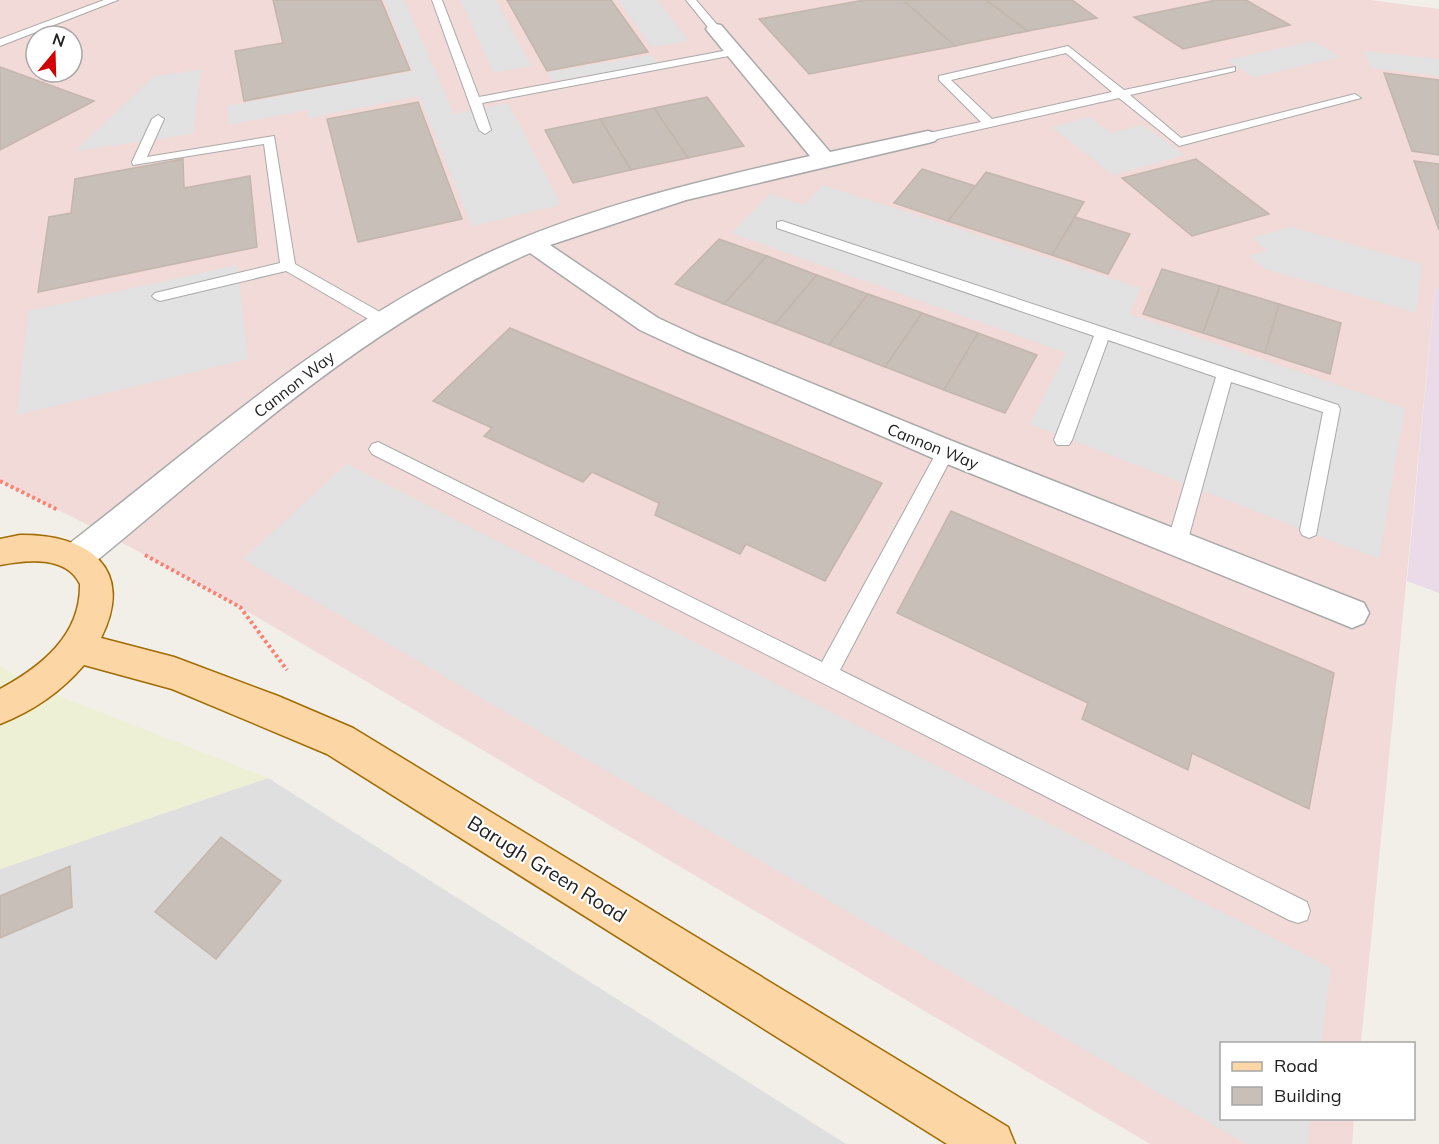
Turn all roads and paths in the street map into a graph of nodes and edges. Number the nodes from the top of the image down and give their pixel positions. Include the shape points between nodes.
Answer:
1 (113, 0) edge
2 (436, 0) edge
3 (691, 0) edge
4 (715, 29) joint
5 (0, 43) edge
6 (734, 52) junction
7 (1231, 69) dead end
8 (1122, 93) junction
9 (1355, 98) dead end
10 (475, 101) junction
11 (158, 119) dead end
12 (989, 123) junction
13 (485, 130) dead end
14 (928, 137) joint
15 (825, 160) junction
16 (782, 225) dead end
17 (532, 243) junction
18 (288, 266) junction
19 (160, 296) dead end
20 (382, 320) junction
21 (1103, 333) junction
22 (1225, 374) junction
23 (1063, 440) dead end
24 (378, 449) dead end
25 (945, 451) junction
26 (0, 481) edge
27 (1309, 530) dead end
28 (106, 534) junction
29 (1177, 543) junction
30 (0, 552) edge
31 (77, 557) junction
32 (1352, 613) dead end
33 (77, 648) junction
34 (290, 674) dead end
35 (826, 675) junction
36 (0, 707) edge
37 (1298, 911) dead end
38 (991, 1144) edge

1 - 5 lane
2 - 10 lane
3 - 4 lane
4 - 6 street
6 - 10 lane
6 - 15 street
7 - 8 lane
8 - 9 lane via 1179,142
8 - 12 lane
8 - 12 lane via 1068,50 943,78
10 - 13 lane
11 - 18 lane via 138,162 270,139
12 - 14 lane
14 - 15 street, Cannon Way
15 - 17 street, Cannon Way via 662,200
16 - 21 lane
17 - 20 street, Cannon Way
17 - 25 street, Cannon Way via 649,324
18 - 19 lane
18 - 20 lane
20 - 28 street, Cannon Way via 290,386
21 - 22 lane
21 - 23 lane
22 - 27 lane via 1332,409
22 - 29 lane
24 - 35 lane
25 - 29 street, Cannon Way
25 - 35 lane
26 - 28 path
28 - 31 street, Cannon Way
28 - 34 path via 240,607
29 - 32 street, Cannon Way
30 - 31 main road via 41,547 67,551
31 - 33 main road via 96,582 98,601
33 - 36 main road via 51,676
33 - 38 main road, Barugh Green Road via 174,673 340,741
35 - 37 lane

